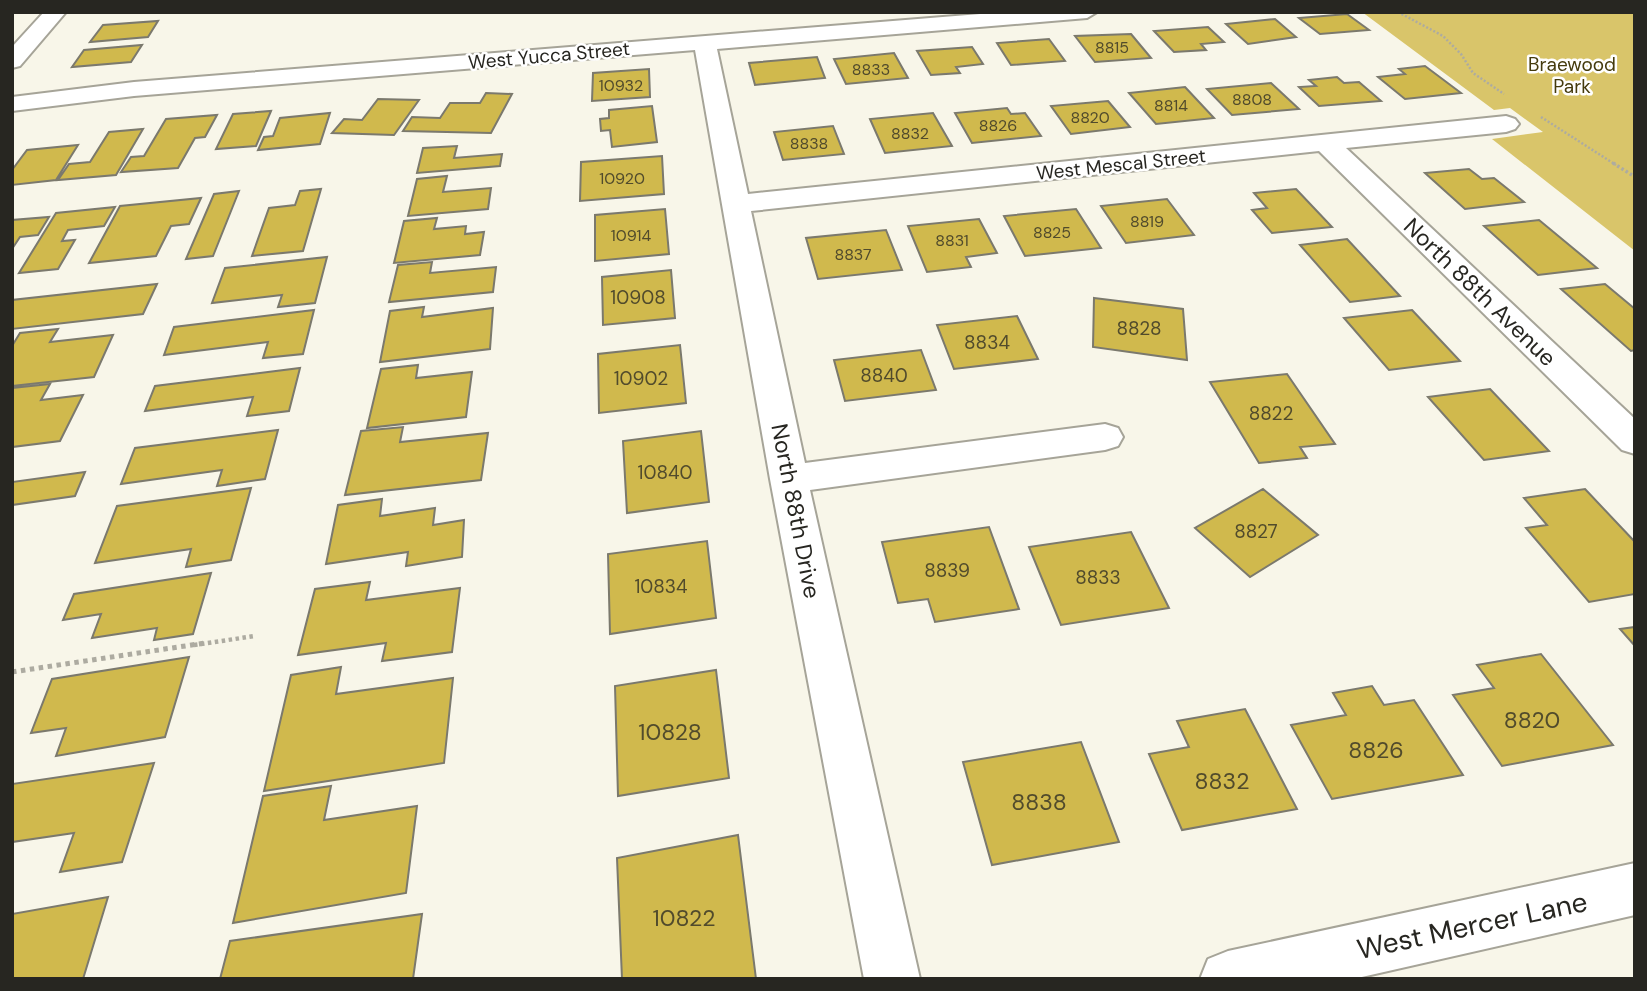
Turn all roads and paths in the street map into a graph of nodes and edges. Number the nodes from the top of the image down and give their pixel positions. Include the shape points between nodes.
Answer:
1 (56, 12) edge
2 (1087, 12) edge
3 (705, 43) junction
4 (12, 61) edge
5 (12, 104) edge
6 (1506, 124) dead end
7 (1325, 143) junction
8 (737, 204) junction
9 (1105, 436) dead end
10 (1635, 441) edge
11 (789, 480) junction
12 (255, 636) dead end
13 (12, 672) edge
14 (1635, 889) edge
15 (892, 979) edge
16 (1228, 979) edge

1 - 4 street
2 - 3 street, West Yucca Street
3 - 5 street, West Yucca Street via 161,87
3 - 8 street, North 88th Drive
6 - 7 street, West Mescal Street
7 - 8 street, West Mescal Street
7 - 10 street, North 88th Avenue
8 - 11 street, North 88th Drive
9 - 11 street
11 - 15 street, North 88th Drive
12 - 13 path
14 - 16 street, West Mercer Lane

